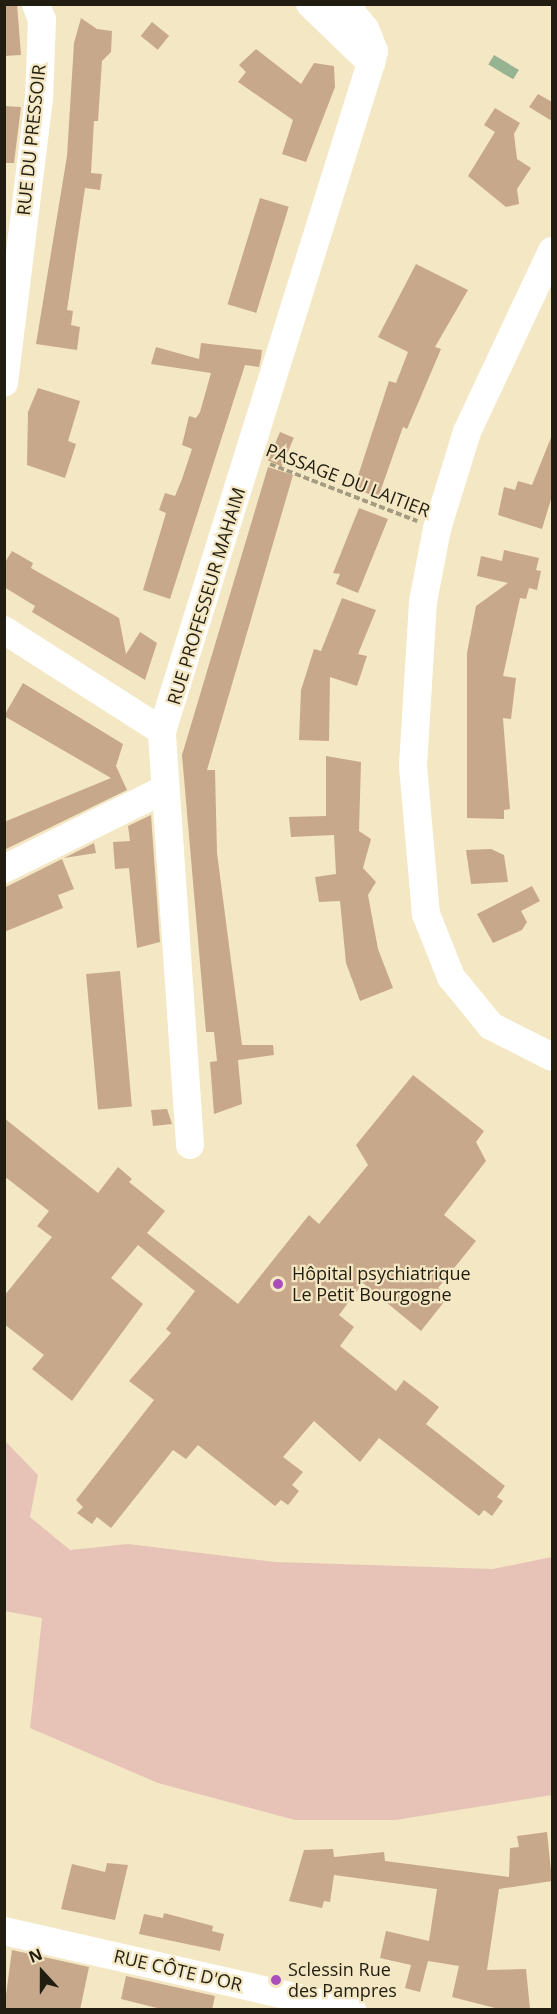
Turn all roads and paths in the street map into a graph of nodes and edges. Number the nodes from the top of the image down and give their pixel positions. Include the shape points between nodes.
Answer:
1 (36, 4) edge
2 (310, 4) edge
3 (345, 4) edge
4 (371, 63) junction
5 (552, 251) edge
6 (4, 383) edge
7 (250, 456) junction
8 (437, 529) junction
9 (4, 630) edge
10 (162, 730) junction
11 (163, 790) junction
12 (4, 869) edge
13 (552, 1057) edge
14 (190, 1145) dead end
15 (4, 1931) edge
16 (342, 2009) edge

1 - 6 street, RUE DU PRESSOIR via 42,20 39,99
2 - 4 street
3 - 4 street, RUE PROFESSEUR MAHAIM via 365,29 374,51
4 - 7 street, RUE PROFESSEUR MAHAIM
5 - 8 street via 467,432
7 - 8 path, PASSAGE DU LAITIER
7 - 10 street, RUE PROFESSEUR MAHAIM
8 - 13 street via 416,686 413,766 426,914 451,977 491,1026
9 - 10 street
10 - 11 street, RUE PROFESSEUR MAHAIM
11 - 12 street
11 - 14 street, RUE PROFESSEUR MAHAIM via 179,938
15 - 16 street, RUE CÔTE D'OR

